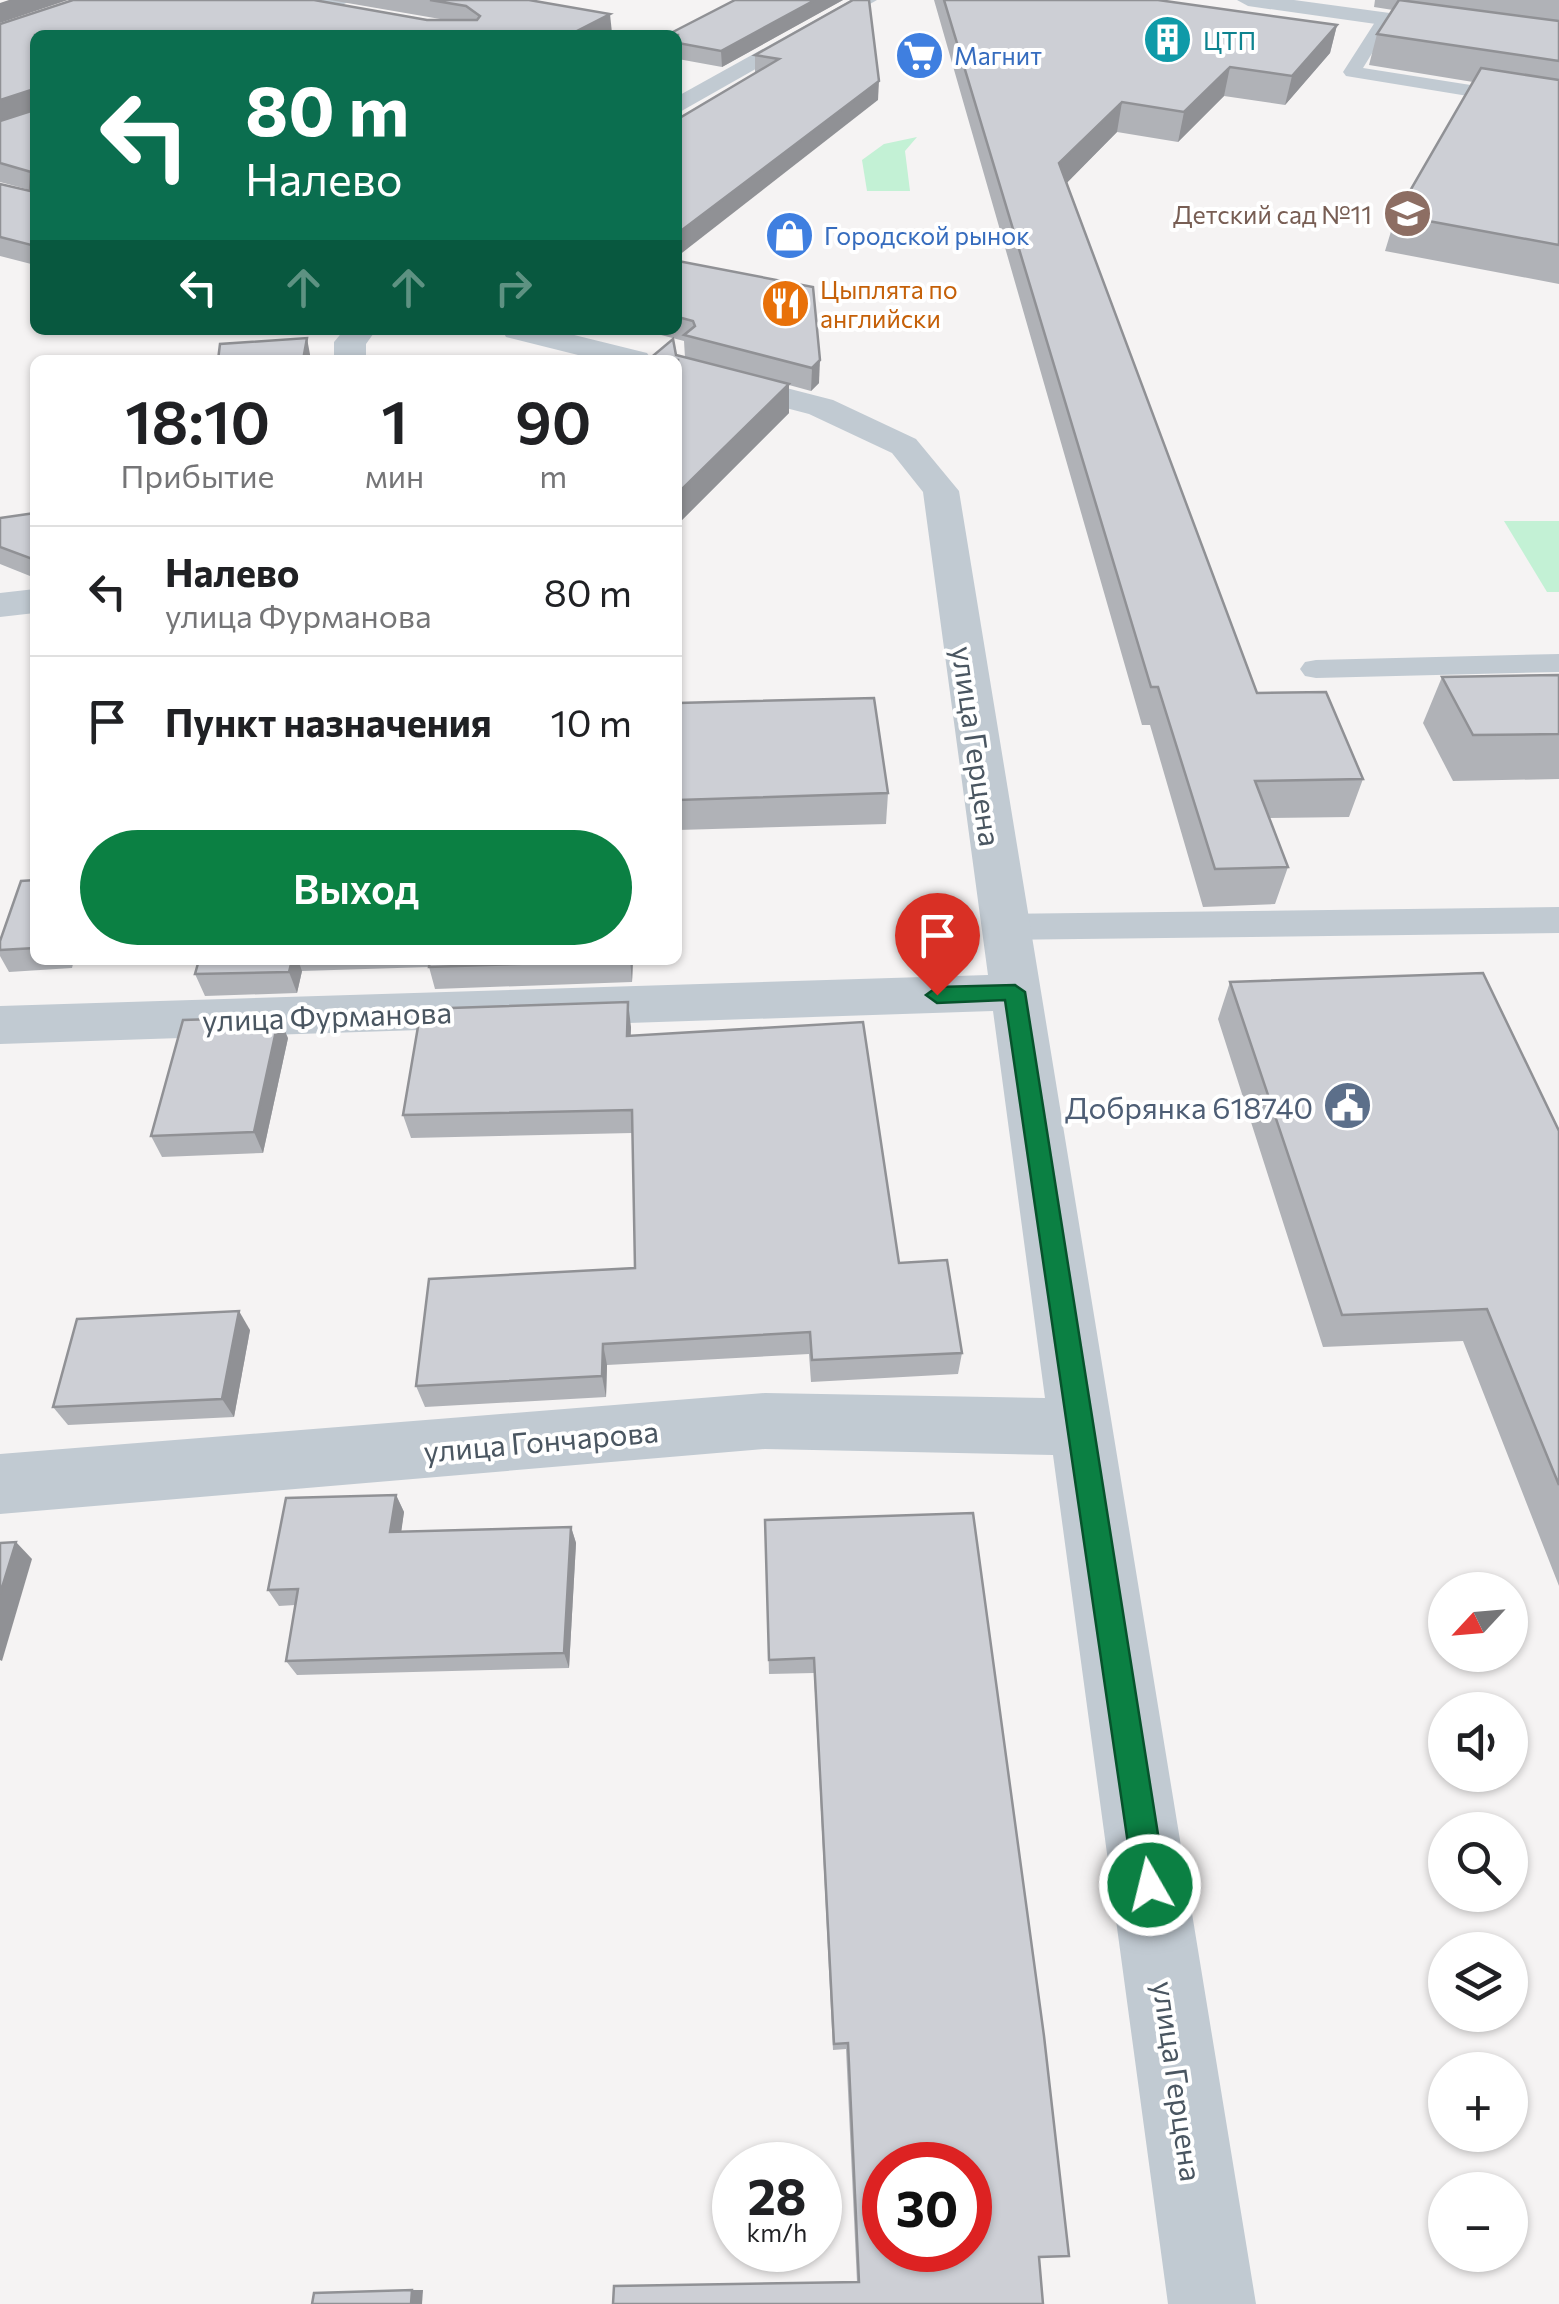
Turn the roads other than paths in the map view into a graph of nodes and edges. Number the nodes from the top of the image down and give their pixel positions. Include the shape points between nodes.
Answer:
1 (273, 0) edge
2 (866, 0) edge
3 (1248, 0) edge
4 (1323, 5) edge
5 (342, 7) edge
6 (1385, 19) junction
7 (269, 30) edge
8 (1559, 43) edge
9 (682, 76) edge
10 (718, 82) junction
11 (682, 104) edge
12 (1559, 106) edge
13 (536, 335) edge
14 (616, 355) edge
15 (682, 371) edge
16 (30, 601) edge
17 (0, 605) edge
18 (1559, 664) edge
19 (1316, 669) dead end
20 (1559, 920) edge
21 (1006, 927) junction
22 (1015, 992) junction
23 (0, 1025) edge
24 (1083, 1428) junction
25 (0, 1484) edge
26 (1212, 2304) edge

1 - 5 street
2 - 10 street
3 - 4 street
4 - 6 street
5 - 7 street
6 - 8 street
6 - 12 lane via 1352,72
9 - 10 street
10 - 11 street
13 - 14 street
15 - 21 street, улица Герцена via 821,406 904,446 941,490
16 - 17 street
18 - 19 lane
20 - 21 lane
21 - 22 street, улица Герцена
22 - 23 street, улица Фурманова
22 - 24 street, улица Герцена
24 - 25 street, улица Гончарова via 765,1422
24 - 26 street, улица Герцена

